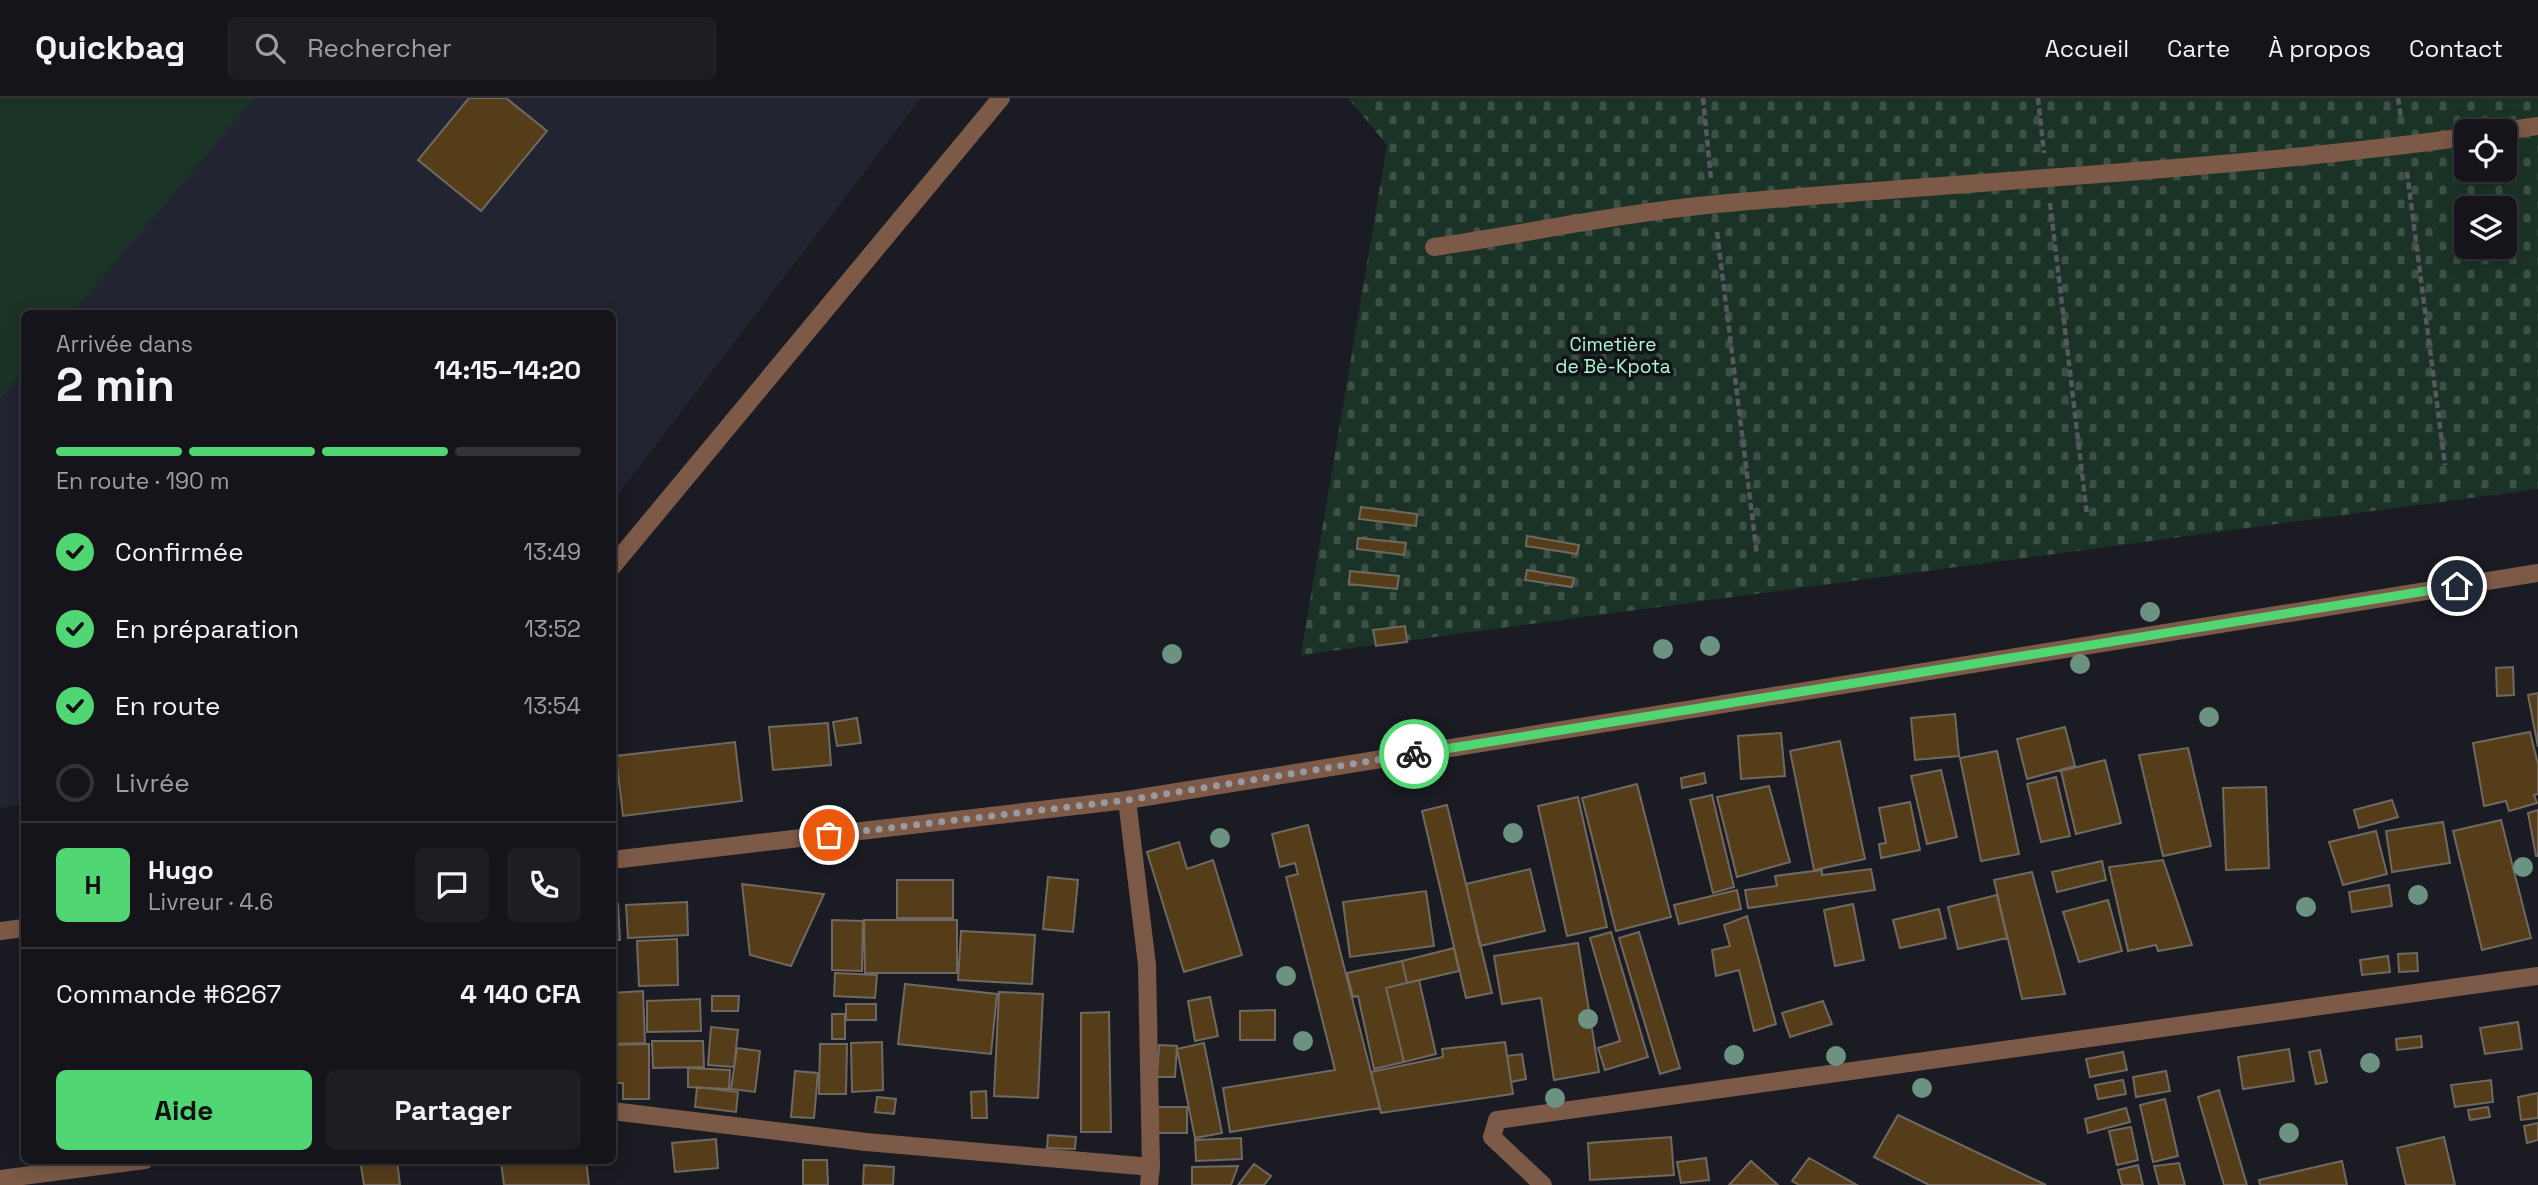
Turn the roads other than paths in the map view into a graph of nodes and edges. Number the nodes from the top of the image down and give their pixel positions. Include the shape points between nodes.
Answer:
1 (1000, 98) edge
2 (2538, 127) edge
3 (2517, 129) edge
4 (2454, 138) edge
5 (1434, 247) dead end
6 (616, 562) edge
7 (2538, 573) edge
8 (1128, 800) junction
9 (616, 860) edge
10 (21, 928) edge
11 (0, 931) edge
12 (2538, 976) edge
13 (616, 1111) edge
14 (114, 1164) edge
15 (1150, 1176) edge
16 (0, 1179) edge
17 (1543, 1185) edge

1 - 6 street
2 - 3 street
4 - 5 street via 2047,178 1714,204
7 - 8 street
8 - 9 street
8 - 15 street via 1147,965
10 - 11 street
12 - 17 street via 1497,1120 1492,1137
13 - 15 street
14 - 16 street

